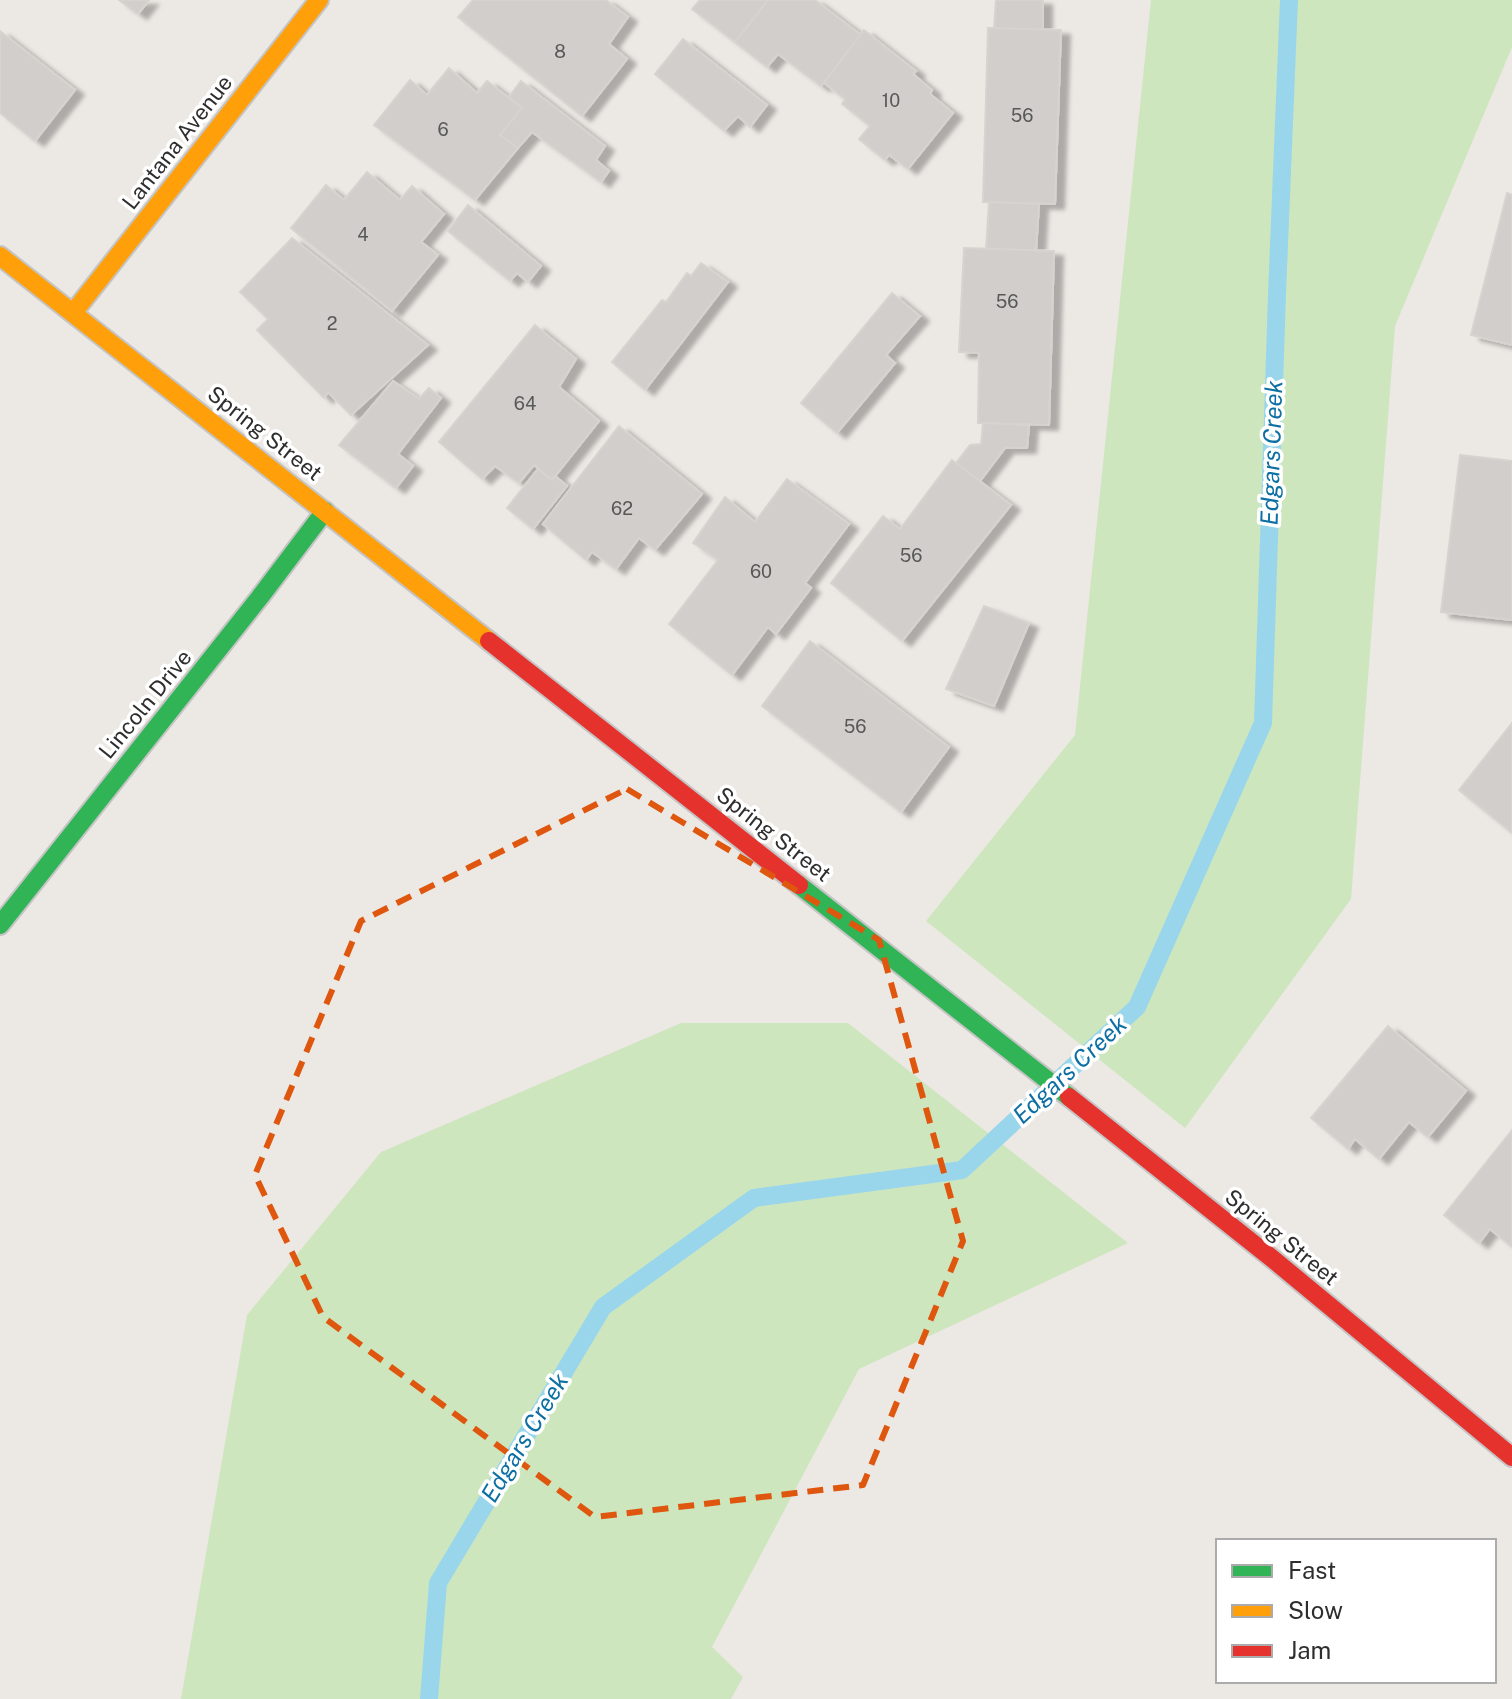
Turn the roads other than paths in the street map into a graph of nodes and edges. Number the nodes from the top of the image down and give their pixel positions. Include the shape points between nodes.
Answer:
1 (319, 0) edge
2 (0, 256) edge
3 (73, 313) junction
4 (325, 511) junction
5 (0, 925) edge
6 (1512, 1457) edge

1 - 3 street, Lantana Avenue
2 - 3 street, Spring Street
3 - 4 street, Spring Street
4 - 5 street, Lincoln Drive
4 - 6 street, Spring Street via 1274,1260

